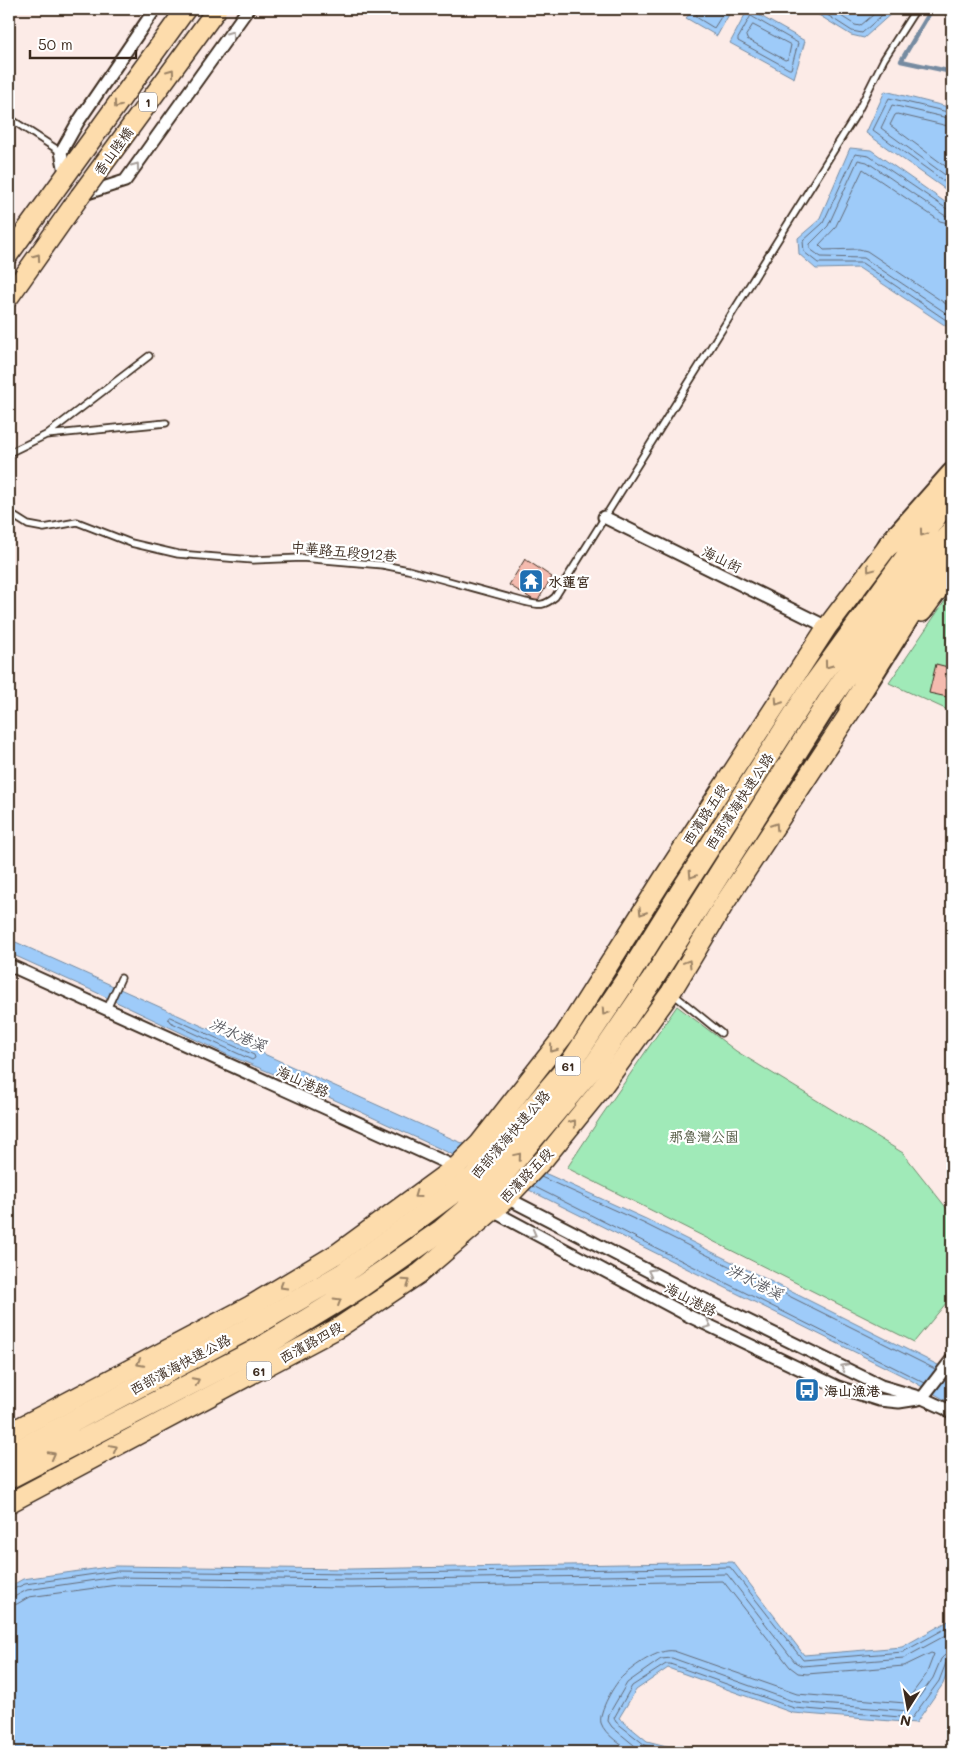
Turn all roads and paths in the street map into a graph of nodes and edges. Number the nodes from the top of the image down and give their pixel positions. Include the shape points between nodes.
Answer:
1 (155, 9) edge
2 (186, 9) edge
3 (217, 9) edge
4 (248, 9) edge
5 (916, 9) edge
6 (9, 118) edge
7 (61, 152) junction
8 (66, 177) junction
9 (80, 196) junction
10 (9, 254) edge
11 (9, 297) edge
12 (148, 356) dead end
13 (166, 423) dead end
14 (46, 435) junction
15 (9, 453) edge
16 (952, 460) edge
17 (952, 474) edge
18 (952, 494) edge
19 (9, 513) edge
20 (604, 517) junction
21 (952, 531) edge
22 (888, 545) junction
23 (952, 548) edge
24 (952, 571) edge
25 (826, 627) junction
26 (850, 710) junction
27 (9, 965) edge
28 (121, 978) dead end
29 (671, 992) junction
30 (107, 1009) junction
31 (721, 1033) dead end
32 (465, 1172) junction
33 (492, 1199) junction
34 (691, 1293) junction
35 (679, 1311) junction
36 (950, 1362) edge
37 (922, 1398) junction
38 (952, 1414) edge
39 (9, 1433) edge
40 (9, 1455) edge
41 (9, 1478) edge
42 (9, 1503) edge

1 - 7 street
2 -> 8 main road, 香山陸橋 / 1
9 -> 3 main road, 香山陸橋 / 1, bridge
9 -> 4 street via 125,181
5 - 20 lane, 中華路五段912巷 via 884,59 857,113
6 - 7 lane
7 - 8 street
8 - 10 main road, 1
11 -> 9 main road, 1
12 - 14 lane
13 - 14 lane
14 - 15 lane
16 - 22 main road, 西濱路五段 / 61
17 - 22 highway
18 -> 32 highway, 西部濱海快速公路 / 61 via 810,690 570,1064
19 - 20 lane, 中華路五段912巷 via 28,525 44,528 76,522 132,543 178,554 253,560 302,558 383,565 544,605 555,597
20 - 25 street, 海山街
33 -> 21 highway, 西部濱海快速公路 / 61 via 594,1066 651,982 828,702 921,569
22 -> 25 main road, 西濱路五段 / 61
23 - 26 highway
24 - 26 main road, 西濱路五段 / 61
25 -> 32 main road, 西濱路五段 / 61 via 565,1034 479,1144
29 -> 26 main road, 西濱路五段 / 61
27 - 30 street, 海山港路
28 - 30 lane
29 - 31 lane
33 -> 29 main road, 西濱路五段 / 61 via 544,1159 600,1090
30 - 32 street, 海山港路
32 - 33 street
32 - 33 street, 海山港路
32 -> 39 main road, 61 via 258,1301
32 - 40 highway, 西部濱海快速公路 / 61 via 344,1273 252,1327
34 -> 33 street, 海山港路
33 -> 35 street, 海山港路
41 -> 33 highway, 西部濱海快速公路 / 61 via 262,1347 359,1288
42 -> 33 main road, 西濱路四段 / 61 via 338,1328 420,1273 469,1232
34 - 35 street
37 -> 34 street, 海山港路 via 881,1386
35 -> 37 street, 海山港路 via 838,1387 879,1400 899,1402
36 - 37 street
37 - 38 street, 海山港路

